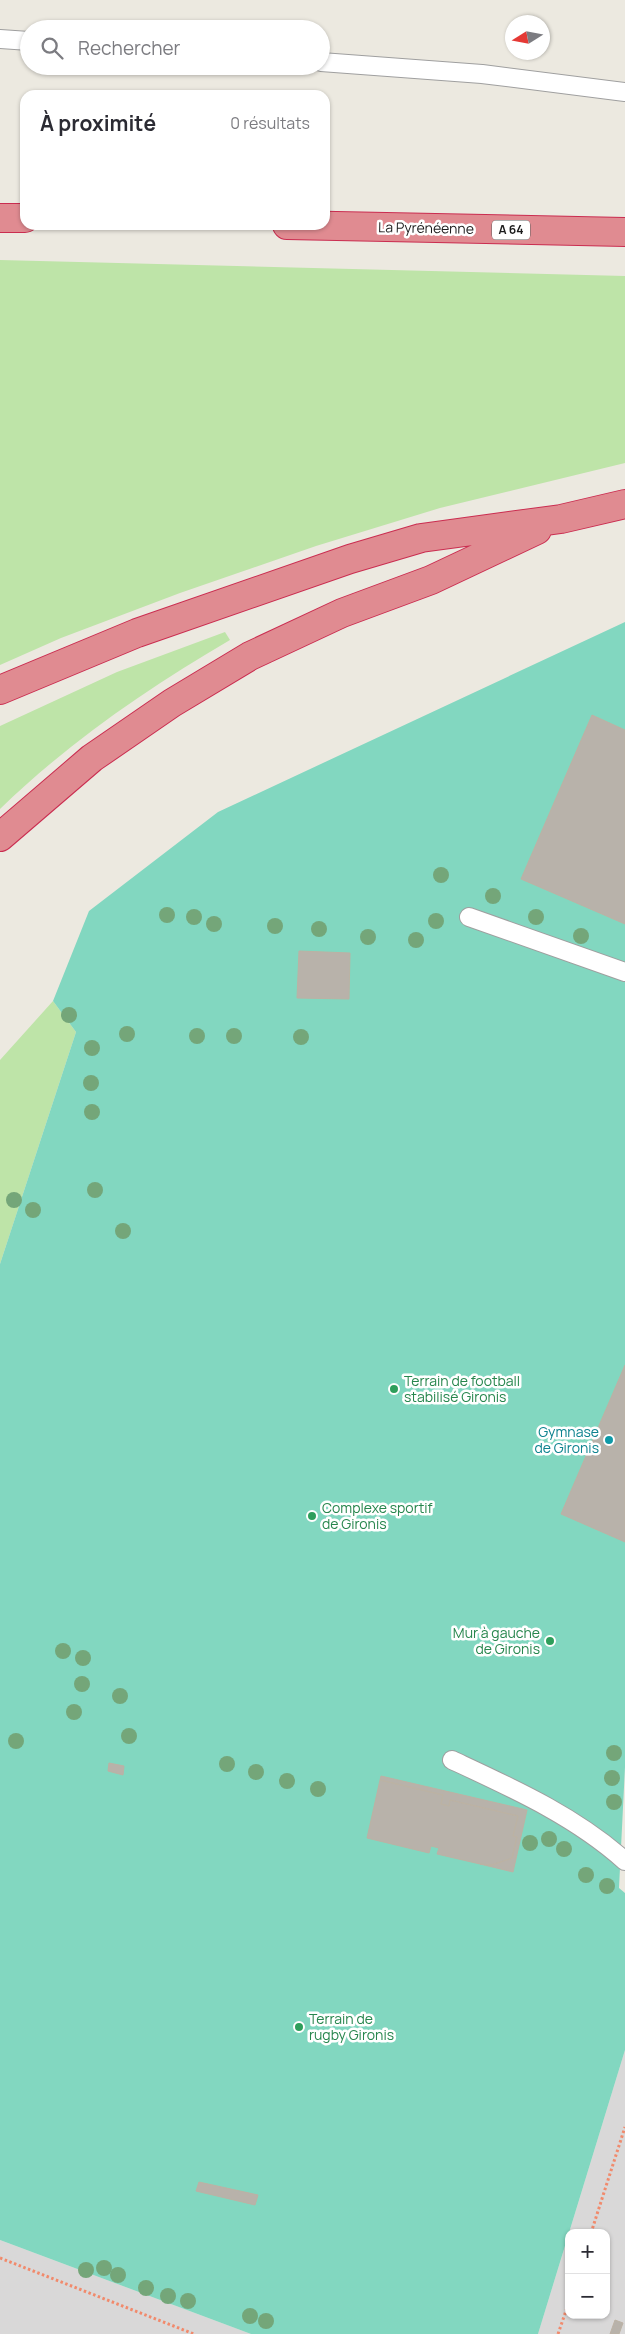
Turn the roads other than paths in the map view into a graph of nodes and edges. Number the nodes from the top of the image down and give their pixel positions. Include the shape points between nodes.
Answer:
1 (0, 39) edge
2 (20, 40) edge
3 (330, 63) edge
4 (625, 92) edge
5 (0, 218) edge
6 (20, 218) edge
7 (330, 226) edge
8 (625, 232) edge
9 (625, 504) edge
10 (561, 519) junction
11 (0, 690) edge
12 (0, 837) edge
13 (469, 917) dead end
14 (625, 972) edge
15 (452, 1760) dead end
16 (625, 1861) edge

1 - 2 lane
3 - 4 lane via 482,74
5 - 6 highway
7 - 8 highway, La Pyrénéenne / A 64
9 - 10 highway
10 - 11 highway via 421,538 350,559 137,633
10 - 12 highway via 431,580 342,613 250,656 172,703 92,758
13 - 14 lane
15 - 16 lane via 532,1797 612,1849

